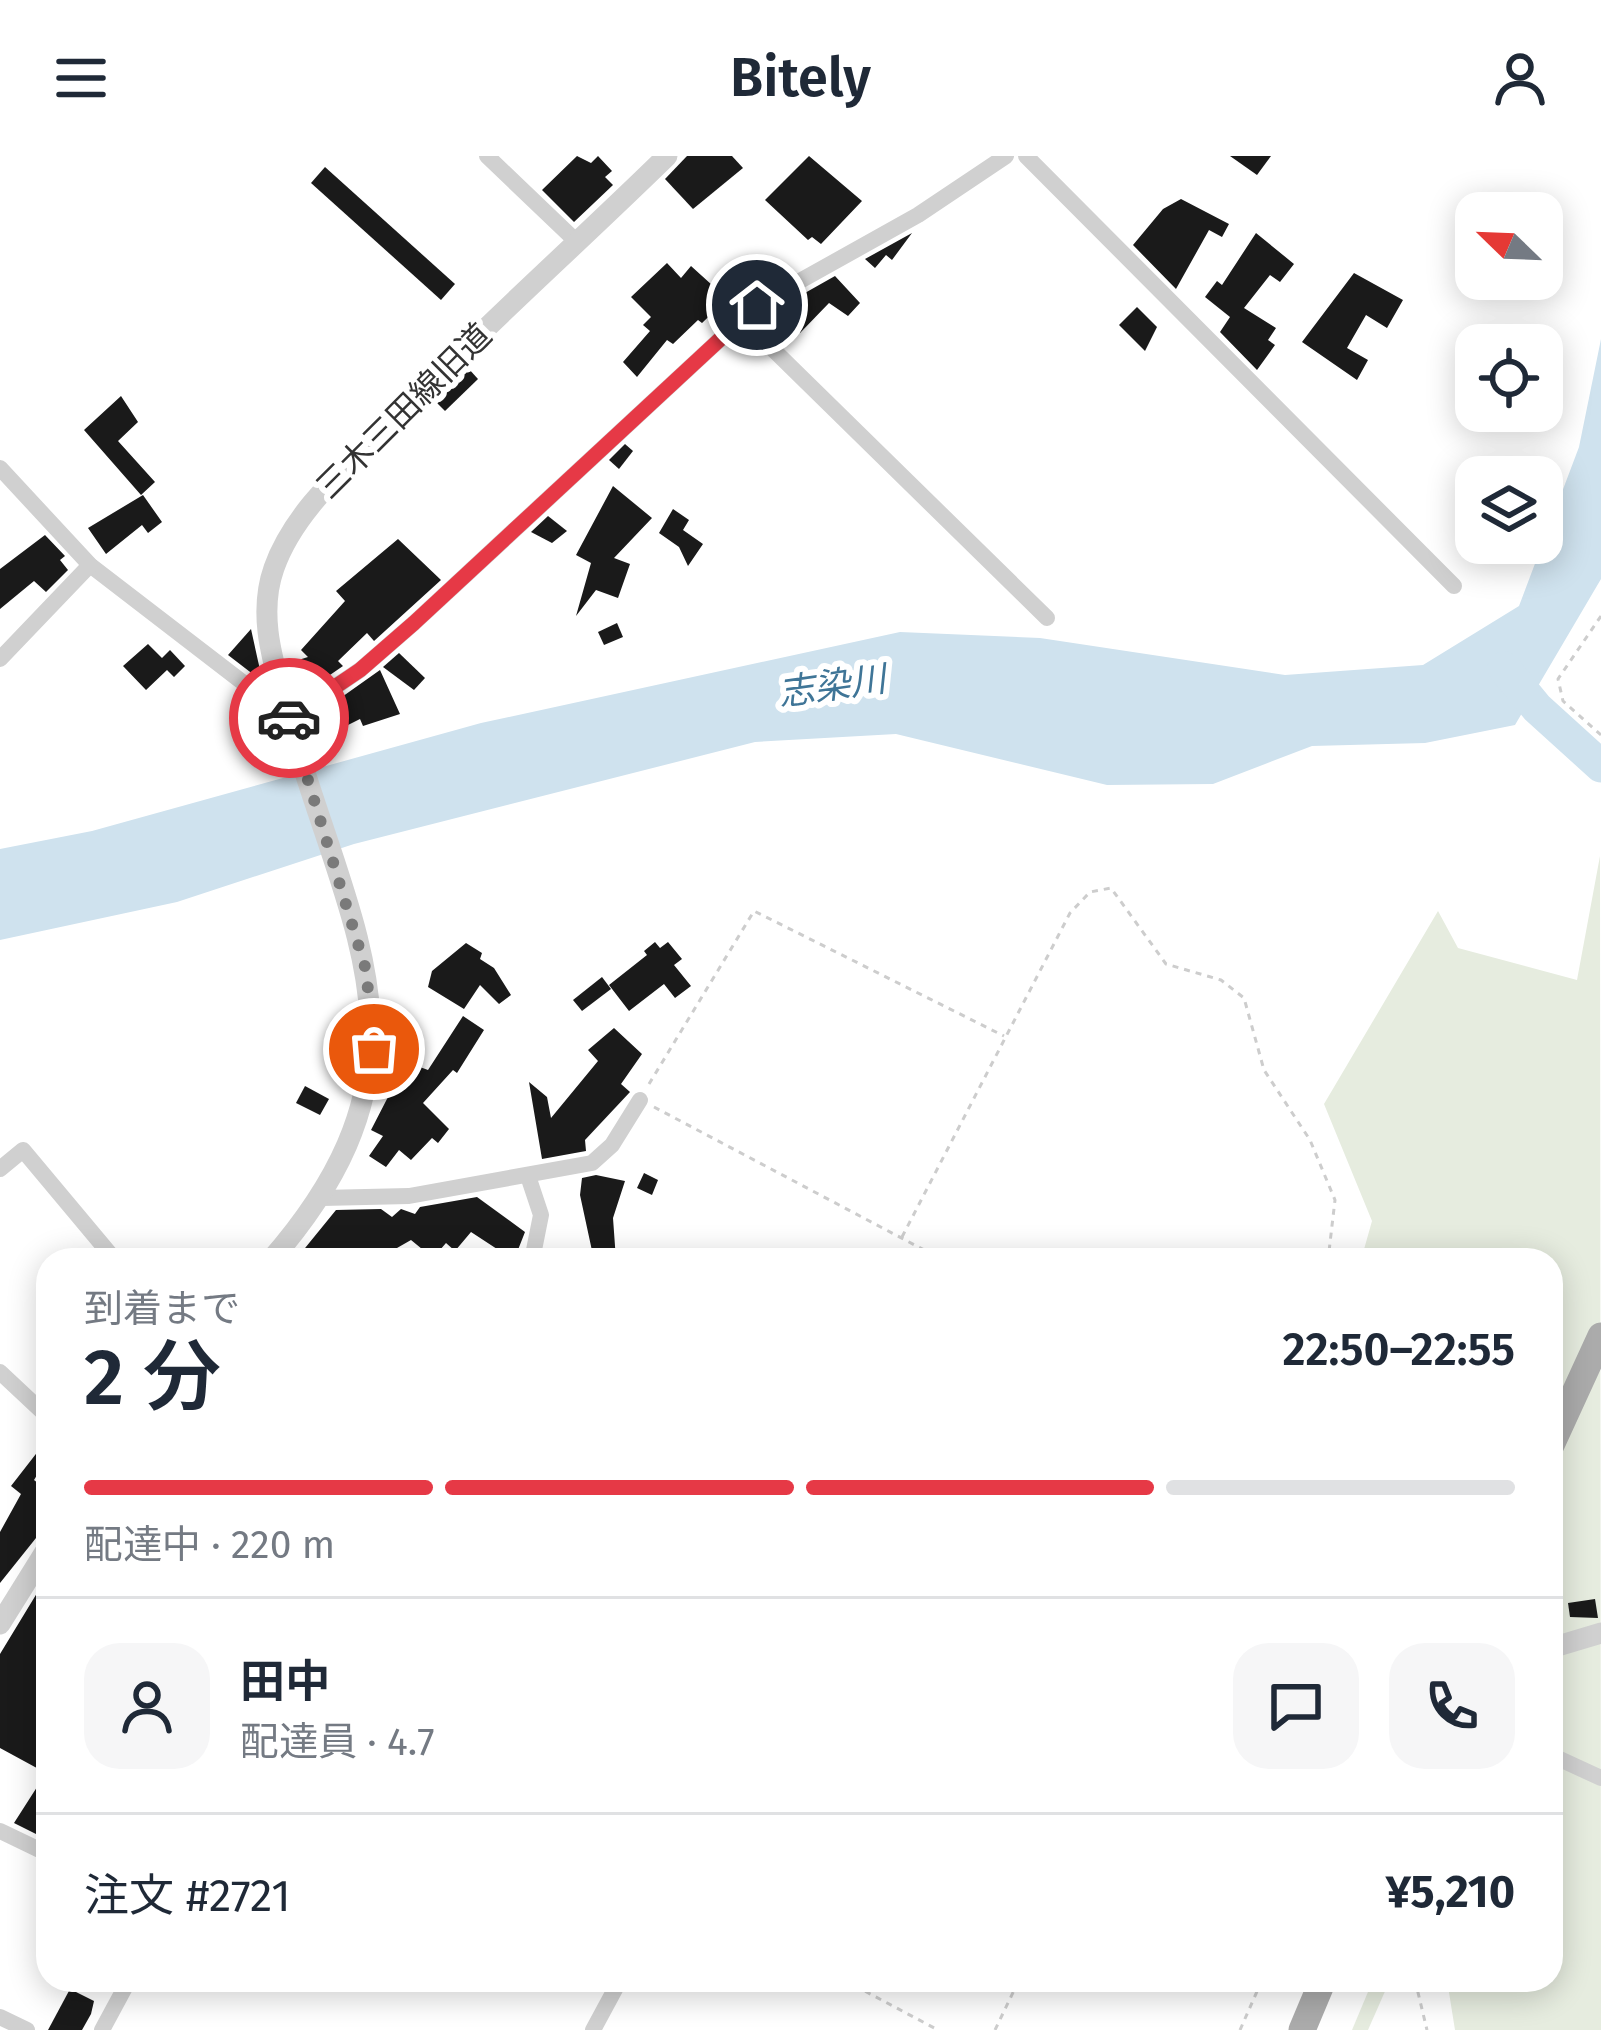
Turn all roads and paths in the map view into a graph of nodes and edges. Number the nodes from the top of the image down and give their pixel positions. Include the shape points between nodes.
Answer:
1 (487, 156) edge
2 (667, 156) edge
3 (1006, 156) edge
4 (1026, 156) edge
5 (578, 243) junction
6 (742, 320) junction
7 (0, 468) edge
8 (90, 565) junction
9 (1454, 586) dead end
10 (1601, 616) edge
11 (1047, 618) dead end
12 (0, 659) edge
13 (289, 718) junction
14 (1601, 735) edge
15 (1005, 1036) junction
16 (640, 1100) junction
17 (0, 1169) edge
18 (528, 1176) junction
19 (322, 1198) junction
20 (902, 1238) junction
21 (105, 1248) edge
22 (282, 1248) edge
23 (534, 1248) edge
24 (921, 1248) edge
25 (1329, 1248) edge
26 (1601, 1336) edge
27 (0, 1372) edge
28 (36, 1406) edge
29 (1563, 1419) edge
30 (36, 1566) edge
31 (0, 1624) edge
32 (1601, 1633) edge
33 (1563, 1644) edge
34 (1563, 1761) edge
35 (1601, 1778) edge
36 (0, 1831) edge
37 (36, 1848) edge
38 (123, 1992) edge
39 (614, 1992) edge
40 (867, 1992) edge
41 (1013, 1992) edge
42 (1257, 1992) edge
43 (1318, 1992) edge
44 (1418, 1992) edge
45 (0, 2017) edge
46 (27, 2030) edge
47 (103, 2030) edge
48 (593, 2030) edge
49 (938, 2030) edge
50 (994, 2030) edge
51 (1240, 2030) edge
52 (1302, 2030) edge
53 (1427, 2030) edge

1 - 5 street
2 - 5 street, 三木三田線旧道
3 - 6 street
4 - 9 street
5 - 13 street, 三木三田線旧道 via 307,508 274,569 266,635
6 - 11 street
6 - 13 street via 414,623
7 - 8 street
8 - 12 street
8 - 13 street
10 - 14 path via 1558,679 1562,700
13 - 19 street, 三木三田線旧道 via 366,970 374,1049 355,1130
15 - 16 path via 754,910
15 - 20 path
15 - 25 path via 1070,913 1090,892 1111,888 1166,964 1221,980 1244,998 1264,1070 1310,1140 1334,1200
16 - 18 street via 592,1163
16 - 20 path
17 - 21 street via 23,1150
18 - 19 street via 409,1196
18 - 23 street via 541,1215
19 - 22 street, 三木三田線旧道
20 - 24 path
26 - 29 main road
27 - 28 street
30 - 31 street
32 - 33 street
34 - 35 street
36 - 37 street
38 - 47 street
39 - 48 street
40 - 49 path
41 - 50 path
42 - 51 path
43 - 52 main road
44 - 53 path
45 - 46 street

